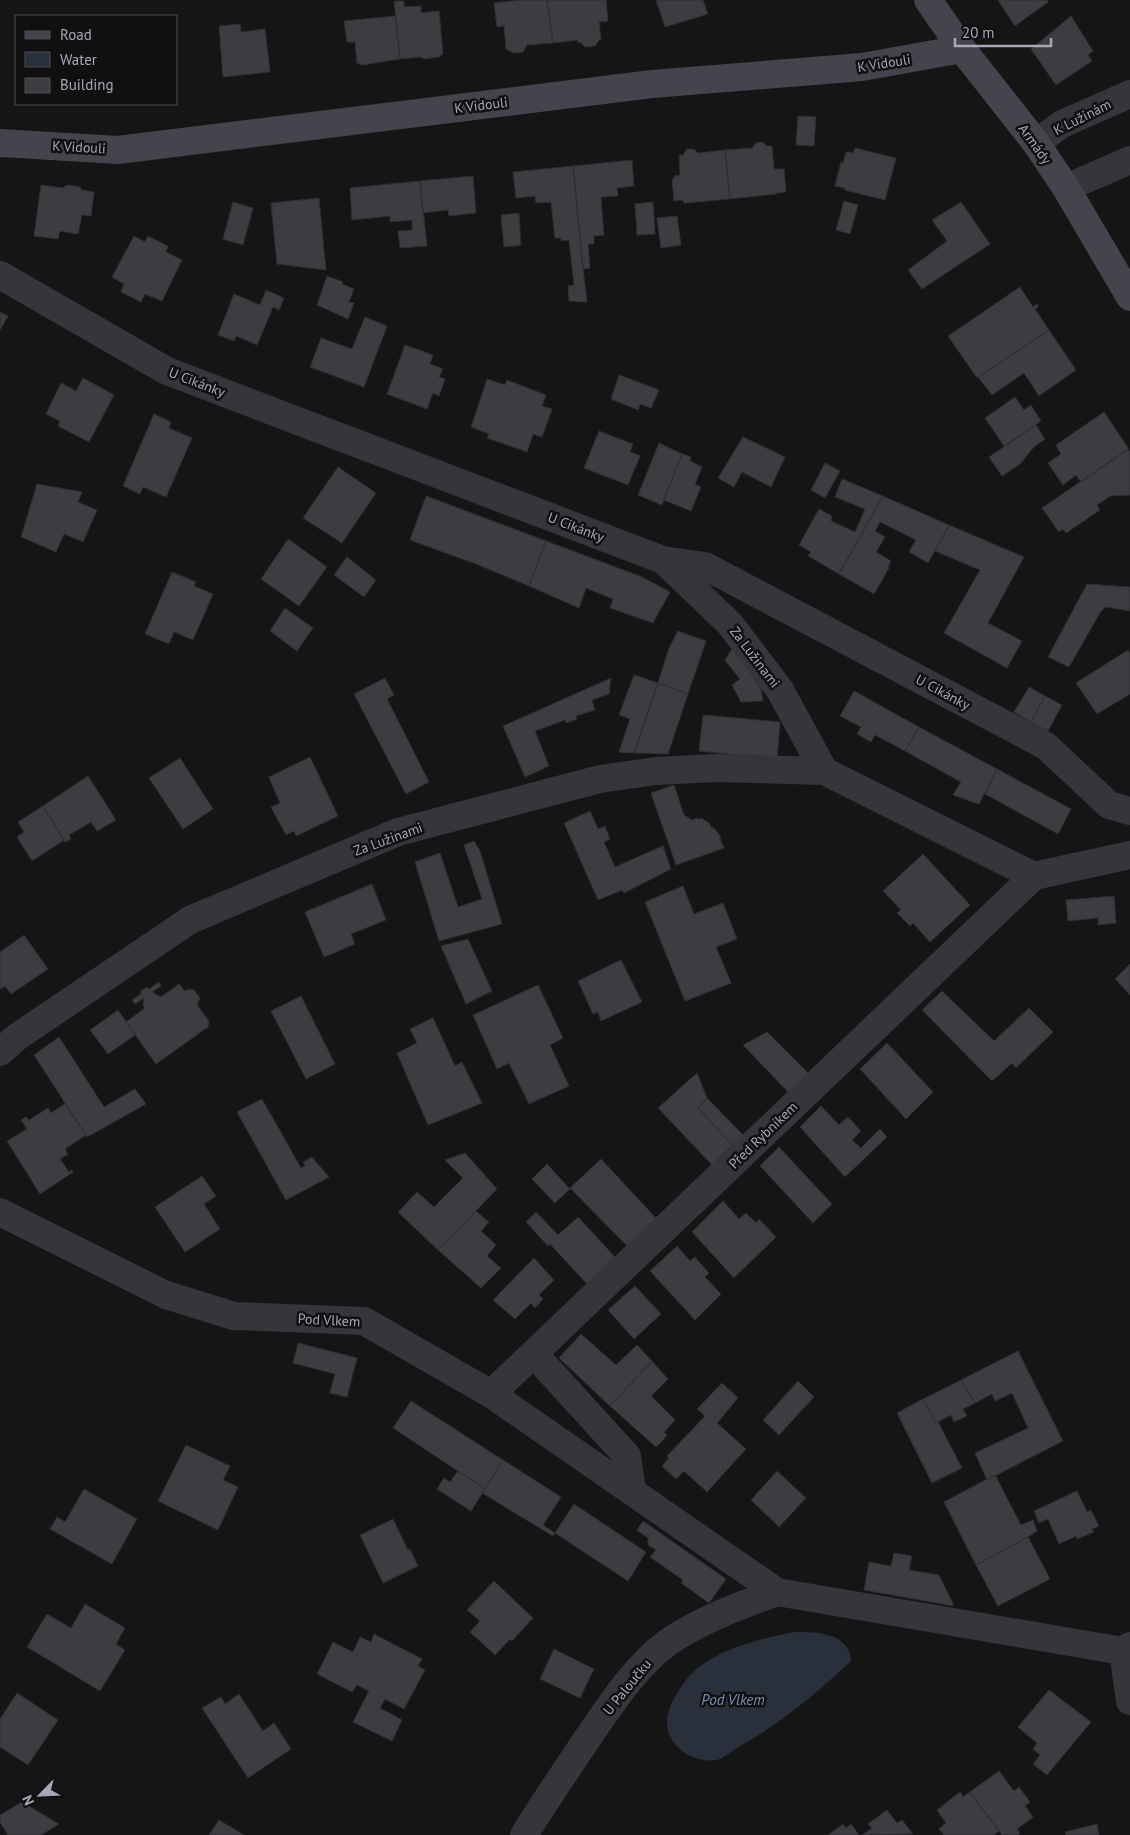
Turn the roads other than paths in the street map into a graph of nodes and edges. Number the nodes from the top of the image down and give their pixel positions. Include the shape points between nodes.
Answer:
1 (928, 0) edge
2 (962, 49) junction
3 (1130, 94) edge
4 (0, 143) edge
5 (1036, 144) junction
6 (1130, 160) edge
7 (1066, 188) junction
8 (0, 275) edge
9 (1130, 297) edge
10 (663, 560) junction
11 (824, 771) junction
12 (1130, 811) edge
13 (1130, 855) edge
14 (1034, 876) junction
15 (0, 1052) edge
16 (0, 1212) edge
17 (534, 1354) junction
18 (491, 1394) junction
19 (632, 1491) junction
20 (777, 1592) junction
21 (1126, 1649) edge
22 (1130, 1701) edge
23 (524, 1835) edge

1 - 2 street, Armády
2 - 4 street, K Vidouli via 862,67 652,84 118,150
2 - 5 street, Armády
3 - 5 street, K Lužinám via 1062,124
5 - 7 street, Armády
6 - 7 street
7 - 9 street, Armády
8 - 10 street, U Cikánky via 167,371
10 - 11 street, Za Lužinami via 730,624 780,690
10 - 12 street, U Cikánky via 705,566 1046,746 1109,806
11 - 14 street, Za Lužinami
11 - 15 street, Za Lužinami via 656,770 600,780 398,832 190,920 17,1037
13 - 14 street
14 - 17 street, Před Rybníkem
16 - 18 street, Pod Vlkem via 166,1296 226,1314 364,1321
17 - 18 street, Před Rybníkem
17 - 19 street via 627,1456
18 - 19 street, Pod Vlkem
19 - 20 street, Pod Vlkem
20 - 21 street, Pod Vlkem
20 - 23 street, U Paloučku via 688,1630 649,1658 620,1690
21 - 22 street

